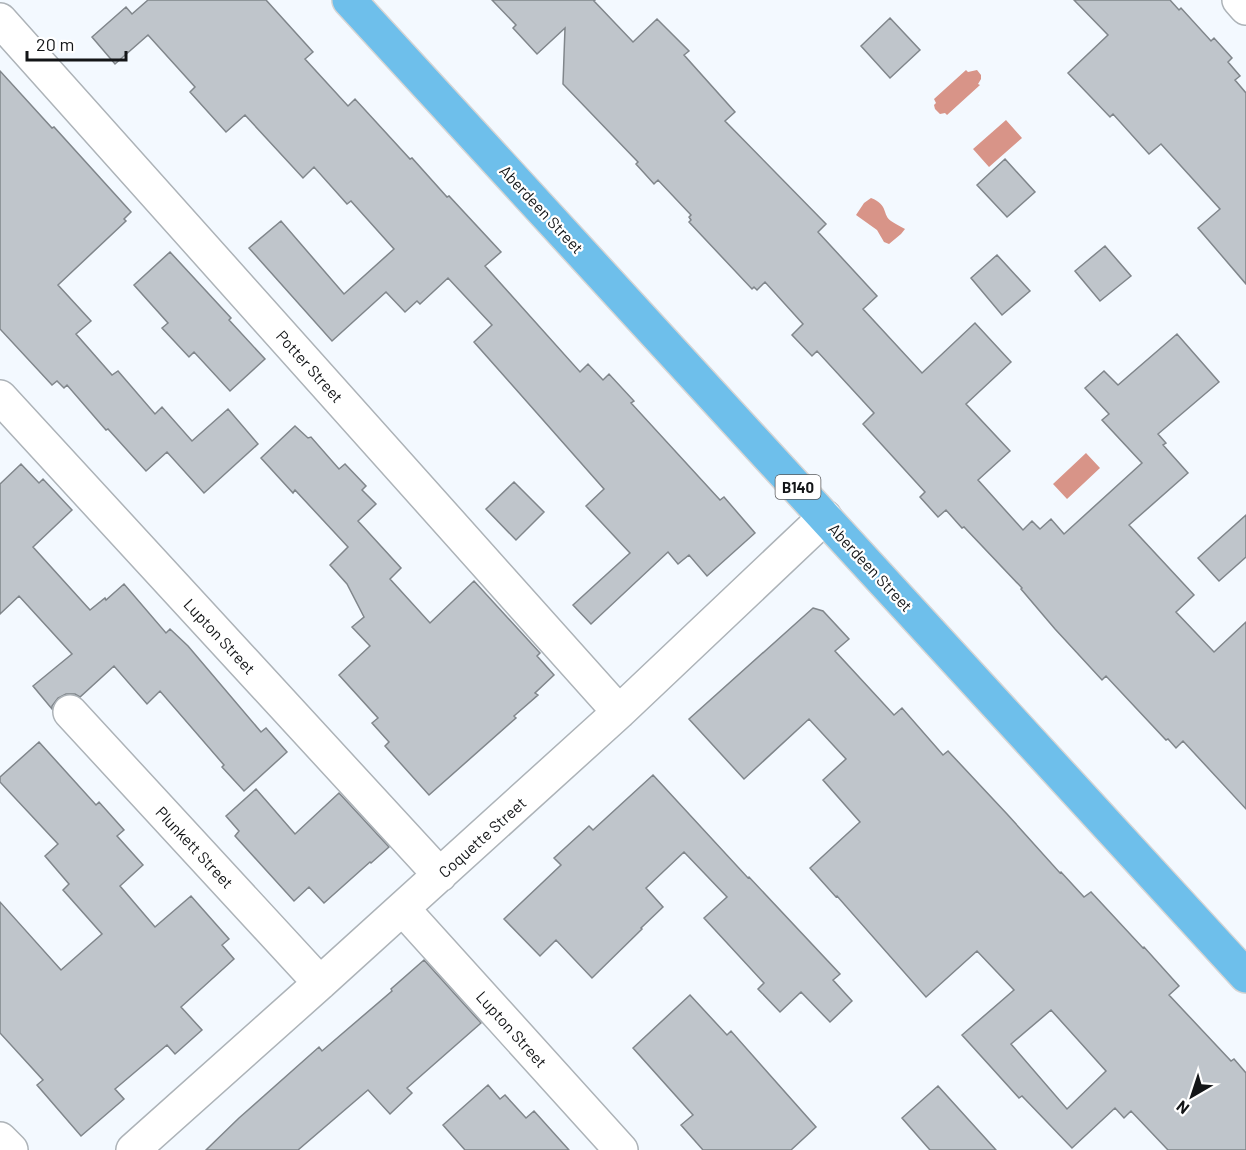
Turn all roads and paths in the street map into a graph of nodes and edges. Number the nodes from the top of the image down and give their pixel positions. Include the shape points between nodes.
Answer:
1 (349, 0) edge
2 (1239, 0) edge
3 (1246, 8) edge
4 (0, 20) edge
5 (6, 416) edge
6 (825, 517) junction
7 (70, 712) dead end
8 (619, 712) junction
9 (440, 875) junction
10 (403, 909) junction
11 (1246, 976) edge
12 (320, 983) junction
13 (0, 1138) edge
14 (11, 1150) edge
15 (133, 1150) edge
16 (621, 1150) edge

1 - 6 main road, Aberdeen Street / B140
2 - 3 street
4 - 8 street, Potter Street
5 - 9 street, Lupton Street
6 - 8 street, Coquette Street
6 - 11 main road, Aberdeen Street / B140
7 - 12 street, Plunkett Street
8 - 9 street, Coquette Street
9 - 10 street, Coquette Street
10 - 12 street, Coquette Street
10 - 16 street, Lupton Street
12 - 15 street, Coquette Street
13 - 14 street

